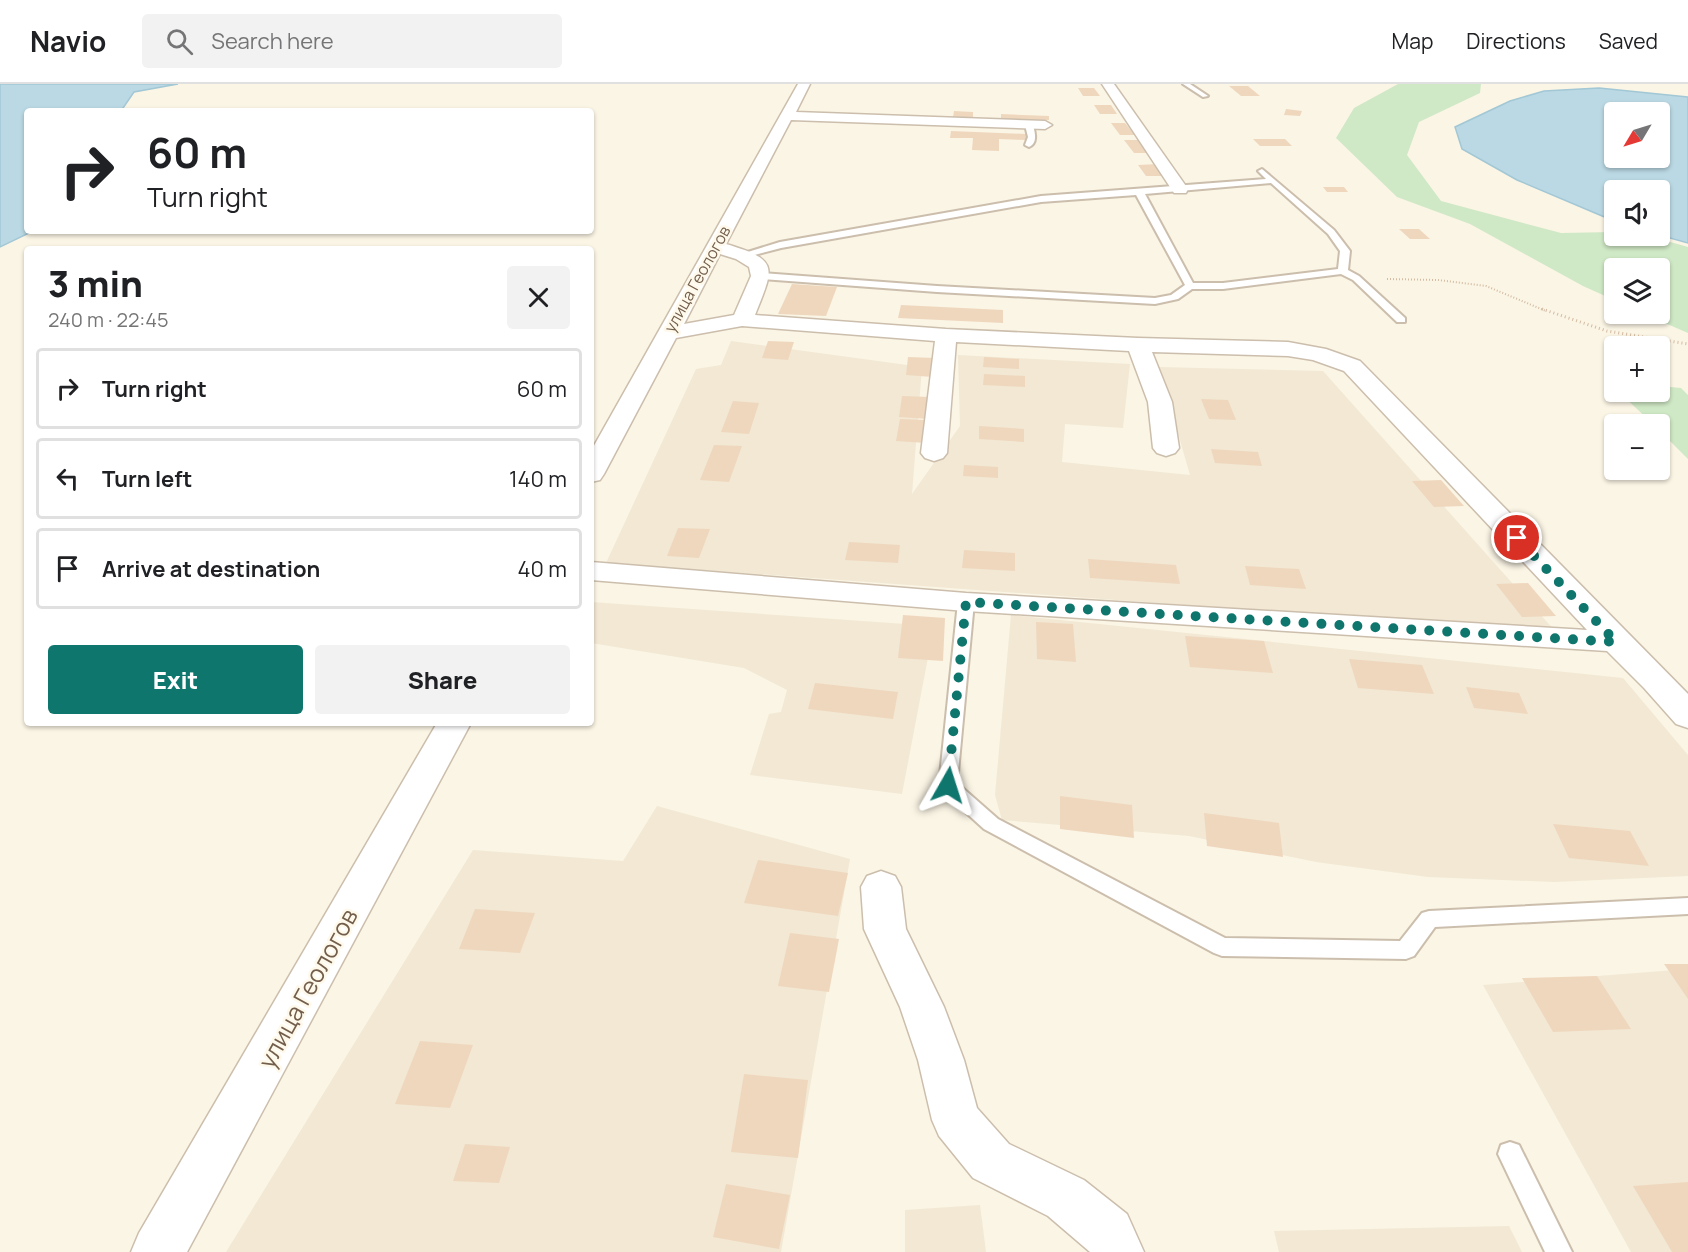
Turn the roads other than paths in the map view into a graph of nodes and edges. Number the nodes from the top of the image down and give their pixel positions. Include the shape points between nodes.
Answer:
1 (804, 84) edge
2 (1108, 84) edge
3 (1186, 84) edge
4 (1205, 96) dead end
5 (785, 116) junction
6 (1029, 125) junction
7 (1046, 125) dead end
8 (1029, 145) dead end
9 (1262, 171) dead end
10 (1271, 181) junction
11 (1180, 189) junction
12 (1139, 192) junction
13 (715, 247) junction
14 (743, 255) junction
15 (1343, 271) junction
16 (761, 276) junction
17 (1190, 286) junction
18 (742, 320) junction
19 (1401, 320) dead end
20 (667, 333) junction
21 (946, 335) junction
22 (1138, 345) junction
23 (1166, 448) dead end
24 (934, 453) dead end
25 (594, 468) edge
26 (594, 571) edge
27 (966, 602) junction
28 (1616, 642) junction
29 (1688, 716) edge
30 (452, 726) edge
31 (881, 887) dead end
32 (1688, 906) edge
33 (1510, 1154) dead end
34 (158, 1252) edge
35 (1117, 1252) edge
36 (1559, 1252) edge

1 - 5 street, улица Геологов
2 - 11 street
3 - 4 lane
5 - 6 street
5 - 13 street, улица Геологов
6 - 7 street
6 - 8 lane
9 - 10 lane
10 - 11 lane
10 - 15 lane via 1331,232 1345,251
11 - 12 lane
12 - 14 lane via 1041,199
12 - 17 lane
13 - 14 street
13 - 20 street, улица Геологов
14 - 16 street via 758,264
15 - 17 lane via 1232,285
15 - 19 lane via 1356,278
16 - 17 lane via 1155,301 1174,297
16 - 18 street
18 - 20 street
18 - 21 street
20 - 25 street, улица Геологов
21 - 22 street
21 - 24 street
22 - 23 street via 1160,402
22 - 28 street via 1288,350 1318,354 1352,366
26 - 27 street
27 - 28 street
27 - 32 lane via 948,785 991,825 1222,947 1406,950 1429,919
28 - 29 street
30 - 34 street, улица Геологов
31 - 35 street via 885,929 922,1007 956,1120 992,1161 1066,1198 1108,1233
33 - 36 lane

